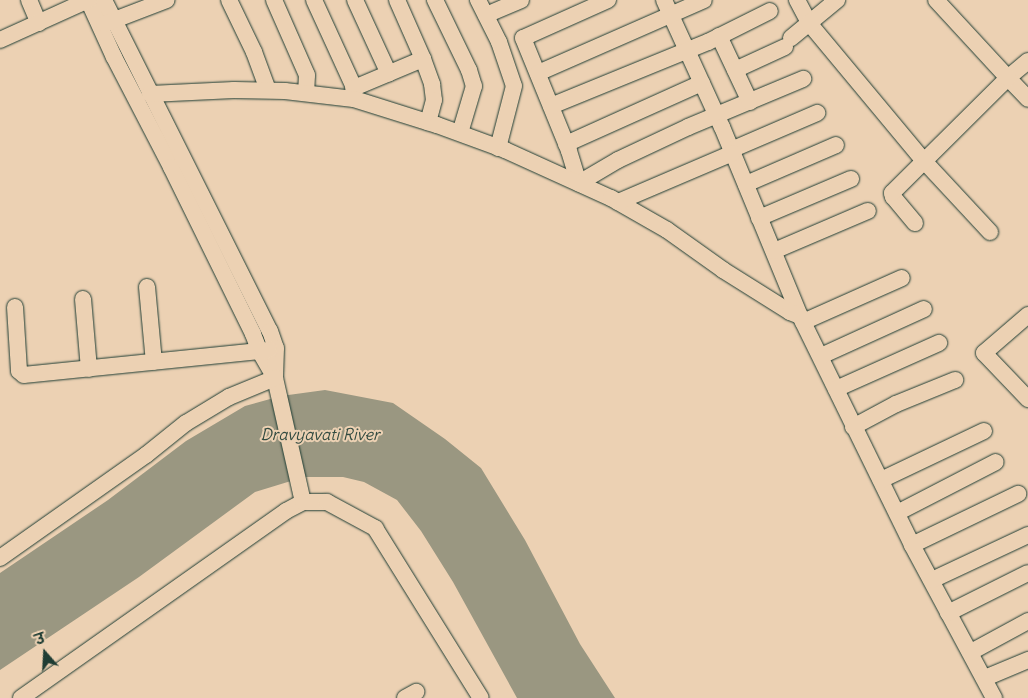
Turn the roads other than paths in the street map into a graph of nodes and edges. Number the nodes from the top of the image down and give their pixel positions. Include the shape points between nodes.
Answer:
1 (29, 0) edge
2 (88, 0) edge
3 (104, 0) edge
4 (167, 0) edge
5 (274, 0) edge
6 (314, 0) edge
7 (355, 0) edge
8 (397, 0) edge
9 (436, 0) edge
10 (478, 0) edge
11 (521, 0) edge
12 (608, 0) edge
13 (704, 0) edge
14 (797, 0) edge
15 (837, 0) edge
16 (936, 0) edge
17 (236, 2) edge
18 (667, 7) edge
19 (770, 12) dead end
20 (486, 15) junction
21 (39, 23) junction
22 (107, 23) junction
23 (809, 23) junction
24 (719, 36) junction
25 (0, 40) edge
26 (687, 50) junction
27 (423, 59) junction
28 (1028, 60) edge
29 (734, 70) junction
30 (538, 73) junction
31 (389, 74) junction
32 (1008, 78) junction
33 (804, 80) dead end
34 (702, 83) junction
35 (268, 90) junction
36 (306, 93) junction
37 (150, 94) junction
38 (354, 94) junction
39 (1028, 99) edge
40 (750, 102) junction
41 (551, 106) junction
42 (817, 113) dead end
43 (717, 116) junction
44 (428, 122) junction
45 (460, 133) junction
46 (566, 144) junction
47 (836, 145) dead end
48 (498, 148) junction
49 (732, 151) junction
50 (924, 161) junction
51 (851, 179) dead end
52 (579, 183) junction
53 (746, 184) junction
54 (618, 202) junction
55 (868, 211) dead end
56 (759, 218) junction
57 (915, 223) dead end
58 (990, 232) dead end
59 (774, 252) junction
60 (902, 278) dead end
61 (148, 287) dead end
62 (84, 300) dead end
63 (14, 307) dead end
64 (924, 309) dead end
65 (1028, 315) edge
66 (802, 319) junction
67 (939, 343) dead end
68 (276, 348) junction
69 (260, 352) junction
70 (820, 356) junction
71 (154, 362) junction
72 (89, 368) junction
73 (275, 378) junction
74 (955, 380) dead end
75 (836, 389) junction
76 (1028, 399) edge
77 (853, 427) junction
78 (984, 432) dead end
79 (996, 462) dead end
80 (881, 480) junction
81 (1018, 494) dead end
82 (303, 502) junction
83 (896, 513) junction
84 (1028, 535) edge
85 (912, 545) junction
86 (0, 558) edge
87 (1028, 573) edge
88 (932, 580) junction
89 (948, 613) junction
90 (1028, 621) edge
91 (970, 652) junction
92 (1028, 660) edge
93 (985, 678) junction
94 (21, 698) edge
95 (481, 698) edge
96 (994, 698) edge

1 - 21 street
2 - 21 street
2 - 22 street
3 - 22 street
4 - 22 street
5 - 36 street via 307,75
6 - 38 street
7 - 31 street
8 - 27 street
9 - 45 street via 474,86
10 - 20 street
11 - 20 street
12 - 30 street via 523,38
13 - 18 street
14 - 23 street
15 - 23 street
16 - 32 street
17 - 35 street
18 - 26 street
18 - 30 street
19 - 24 street
20 - 48 street via 514,86
21 - 25 street
22 - 37 street
22 - 69 street via 171,167
23 - 29 street via 788,42
23 - 50 street
24 - 26 street
24 - 29 street
26 - 34 street
26 - 41 street
27 - 31 street
27 - 44 street via 434,100
28 - 32 street
29 - 40 street
30 - 41 street
31 - 38 street
32 - 39 street
32 - 50 street
33 - 40 street
34 - 43 street
34 - 46 street
35 - 36 street
35 - 37 street
36 - 38 street
37 - 68 street
38 - 44 street
40 - 43 street
41 - 46 street
42 - 49 street
43 - 49 street
43 - 52 street via 618,160
44 - 45 street
45 - 48 street
46 - 52 street
47 - 53 street
48 - 52 street
49 - 53 street
49 - 54 street
50 - 57 street via 892,193
50 - 58 street
51 - 56 street
52 - 54 street
53 - 56 street
54 - 66 street via 667,230 723,270
55 - 59 street
56 - 59 street
59 - 66 street
60 - 66 street
61 - 71 street
62 - 72 street
63 - 72 street via 21,374
64 - 70 street
65 - 76 street via 984,353
66 - 70 street
67 - 75 street
68 - 69 street
68 - 73 street
69 - 71 street
69 - 73 street
70 - 75 street
71 - 72 street
73 - 82 street
73 - 86 street via 229,397 186,423
74 - 77 street via 896,404
75 - 77 street
77 - 80 street
78 - 80 street
79 - 83 street
80 - 83 street
81 - 85 street
82 - 94 street via 278,516
82 - 95 street via 327,502 375,528
83 - 85 street
84 - 88 street
85 - 88 street
87 - 89 street
88 - 89 street
89 - 91 street
90 - 91 street
91 - 93 street
92 - 93 street
93 - 96 street

